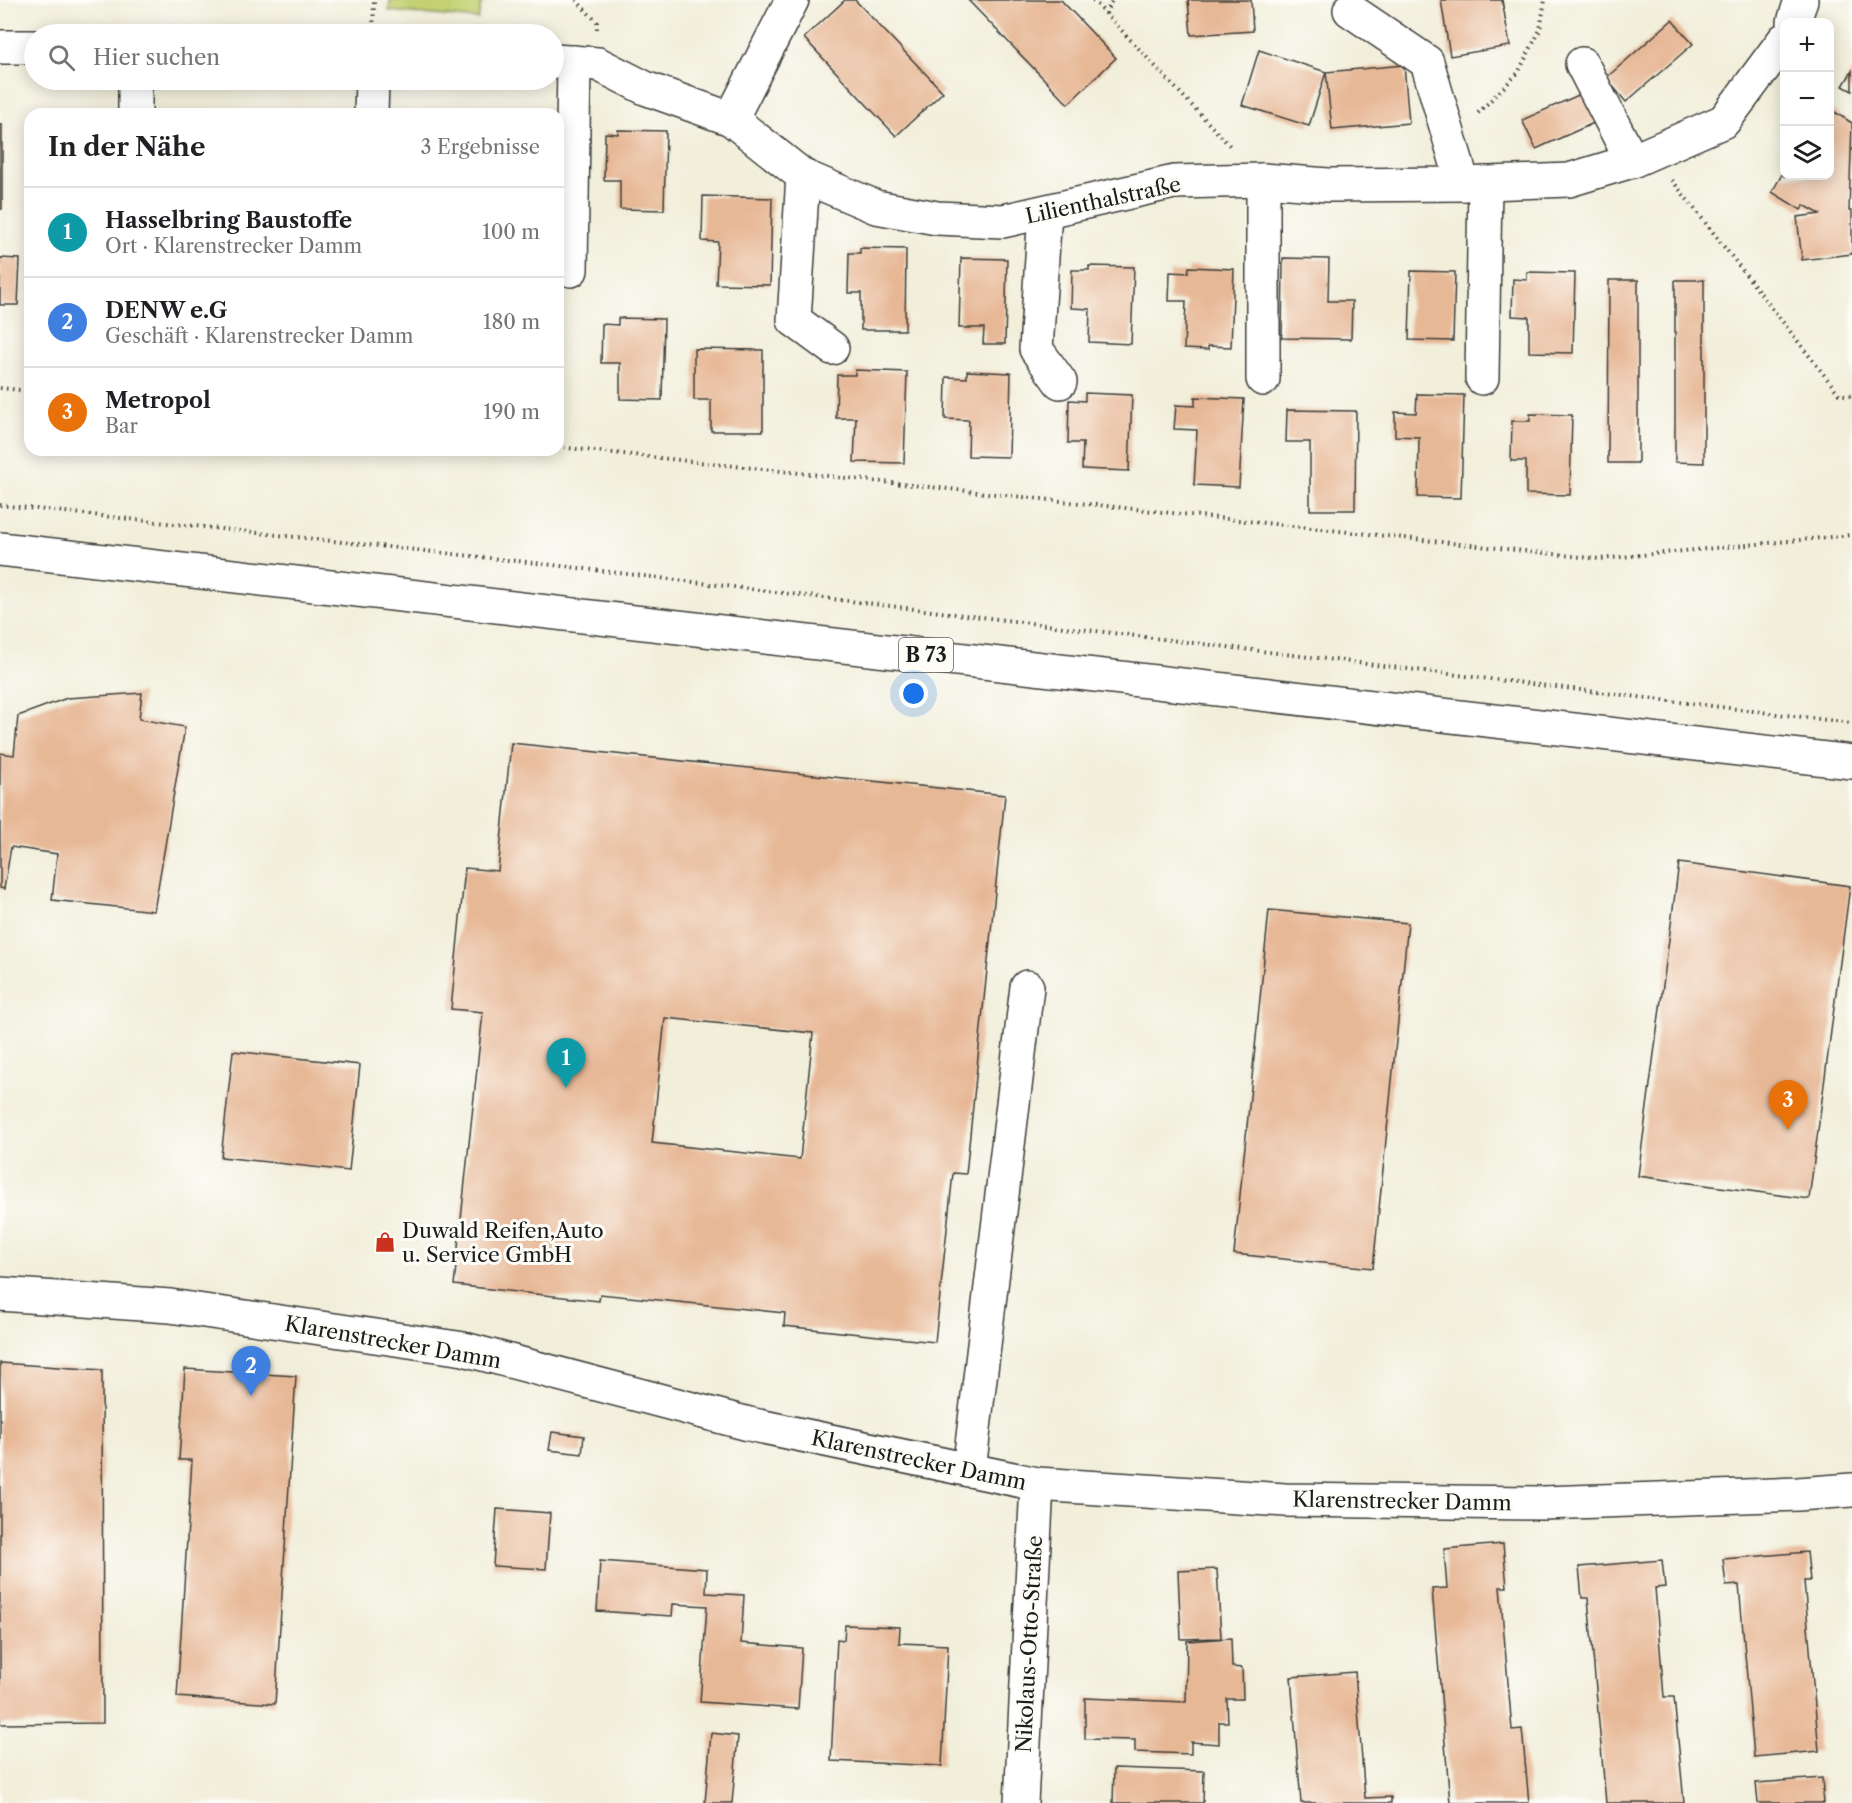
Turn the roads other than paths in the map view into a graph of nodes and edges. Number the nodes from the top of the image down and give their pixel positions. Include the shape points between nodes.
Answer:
1 (792, 0) edge
2 (1801, 0) edge
3 (1350, 10) dead end
4 (1795, 18) edge
5 (0, 47) edge
6 (24, 47) edge
7 (1780, 47) edge
8 (564, 62) edge
9 (1582, 64) dead end
10 (135, 90) edge
11 (372, 90) edge
12 (135, 108) edge
13 (371, 108) edge
14 (731, 119) junction
15 (1641, 157) junction
16 (803, 176) junction
17 (1263, 180) junction
18 (1474, 184) junction
19 (1045, 212) junction
20 (572, 270) dead end
21 (832, 348) dead end
22 (1482, 378) dead end
23 (1263, 379) dead end
24 (1060, 382) dead end
25 (0, 549) edge
26 (1852, 762) edge
27 (1027, 987) dead end
28 (0, 1294) edge
29 (969, 1470) junction
30 (1037, 1484) junction
31 (1852, 1490) edge
32 (1021, 1803) edge

1 - 14 street
2 - 4 street
3 - 18 street via 1427,62 1449,136
5 - 6 street
7 - 15 street, Lilienthalstraße via 1724,121
8 - 14 street, Lilienthalstraße via 598,64 645,88
8 - 20 street
9 - 15 street
10 - 12 street
11 - 13 street
14 - 16 street, Lilienthalstraße
15 - 18 street, Lilienthalstraße via 1569,180
16 - 19 street, Lilienthalstraße via 876,207 937,218 1003,221
16 - 21 street via 794,320
17 - 18 street, Lilienthalstraße
17 - 19 street, Lilienthalstraße via 1174,182
17 - 23 street
18 - 22 street
19 - 24 street via 1036,349
25 - 26 street, B 73
27 - 29 street
28 - 29 street, Klarenstrecker Damm via 170,1306 464,1349 749,1425
29 - 30 street, Klarenstrecker Damm
30 - 31 street, Klarenstrecker Damm via 1285,1500 1519,1502
30 - 32 street, Nikolaus-Otto-Straße

